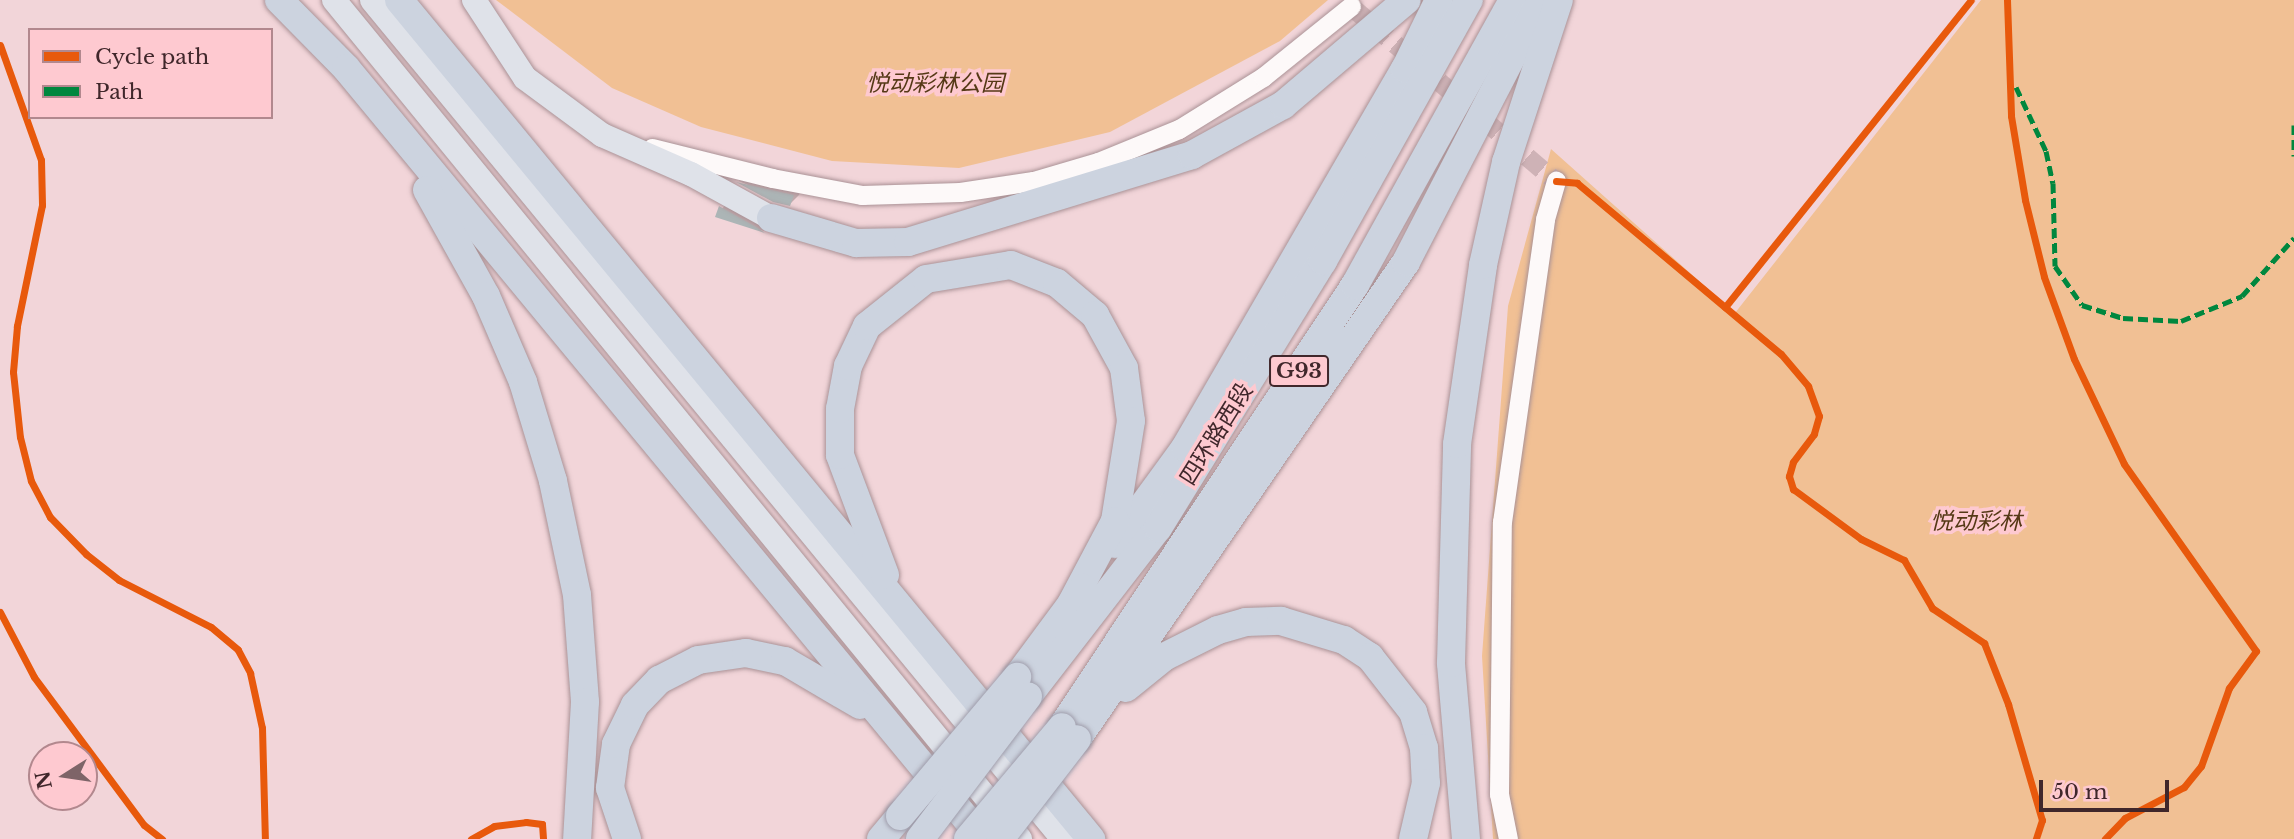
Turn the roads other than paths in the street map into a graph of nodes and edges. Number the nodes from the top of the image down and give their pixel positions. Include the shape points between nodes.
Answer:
1 (279, 0) edge
2 (334, 0) edge
3 (372, 0) edge
4 (399, 0) edge
5 (474, 0) edge
6 (1406, 0) edge
7 (1439, 0) edge
8 (1469, 0) edge
9 (1513, 0) edge
10 (1541, 0) edge
11 (1559, 0) edge
12 (1351, 6) dead end
13 (346, 68) junction
14 (602, 135) junction
15 (1556, 181) dead end
16 (771, 218) joint
17 (893, 597) junction
18 (1071, 604) junction
19 (1023, 687) junction
20 (1100, 710) junction
21 (883, 720) junction
22 (1070, 733) junction
23 (1083, 837) edge
24 (577, 839) edge
25 (627, 839) edge
26 (881, 839) edge
27 (919, 839) edge
28 (968, 839) edge
29 (983, 839) edge
30 (1000, 839) edge
31 (1020, 839) edge
32 (1413, 839) edge
33 (1466, 839) edge
34 (1508, 839) edge

1 - 13 highway
2 - 31 main road
3 - 23 main road
4 - 17 highway
5 - 14 main road via 525,78
6 - 16 highway via 1283,105 1192,155 908,242 856,243
7 - 18 highway via 1398,81 1185,448
8 - 19 highway, 四环路西段 / G93 via 1323,261 1158,528
9 - 22 highway, 四环路西段 / G93 via 1355,285
10 - 20 highway via 1406,262
11 - 33 highway via 1503,175 1483,265 1457,444 1451,663
12 - 14 street via 1263,77 1179,129 1098,162 1033,181 960,192 862,195 772,178
13 - 21 highway
13 - 24 highway via 438,205 486,296 523,382 553,481 578,594 584,689 583,791
14 - 16 main road via 691,174
15 - 34 street via 1545,219 1502,522 1499,793
17 - 18 highway via 840,455 839,409 848,366 867,326 926,279 1011,265 1057,282 1096,315 1124,368 1131,421 1115,521
17 - 23 highway
18 - 19 highway
19 - 26 highway, bridge
19 - 27 highway, 四环路西段 / G93, bridge
20 - 22 highway
20 - 32 highway via 1164,657 1218,630 1281,621 1344,640 1377,664 1413,712 1426,783
21 - 25 highway via 785,661 746,653 698,660 659,680 635,705 616,744 610,788
21 - 29 highway
22 - 28 highway, 四环路西段 / G93, bridge
22 - 30 highway, bridge

